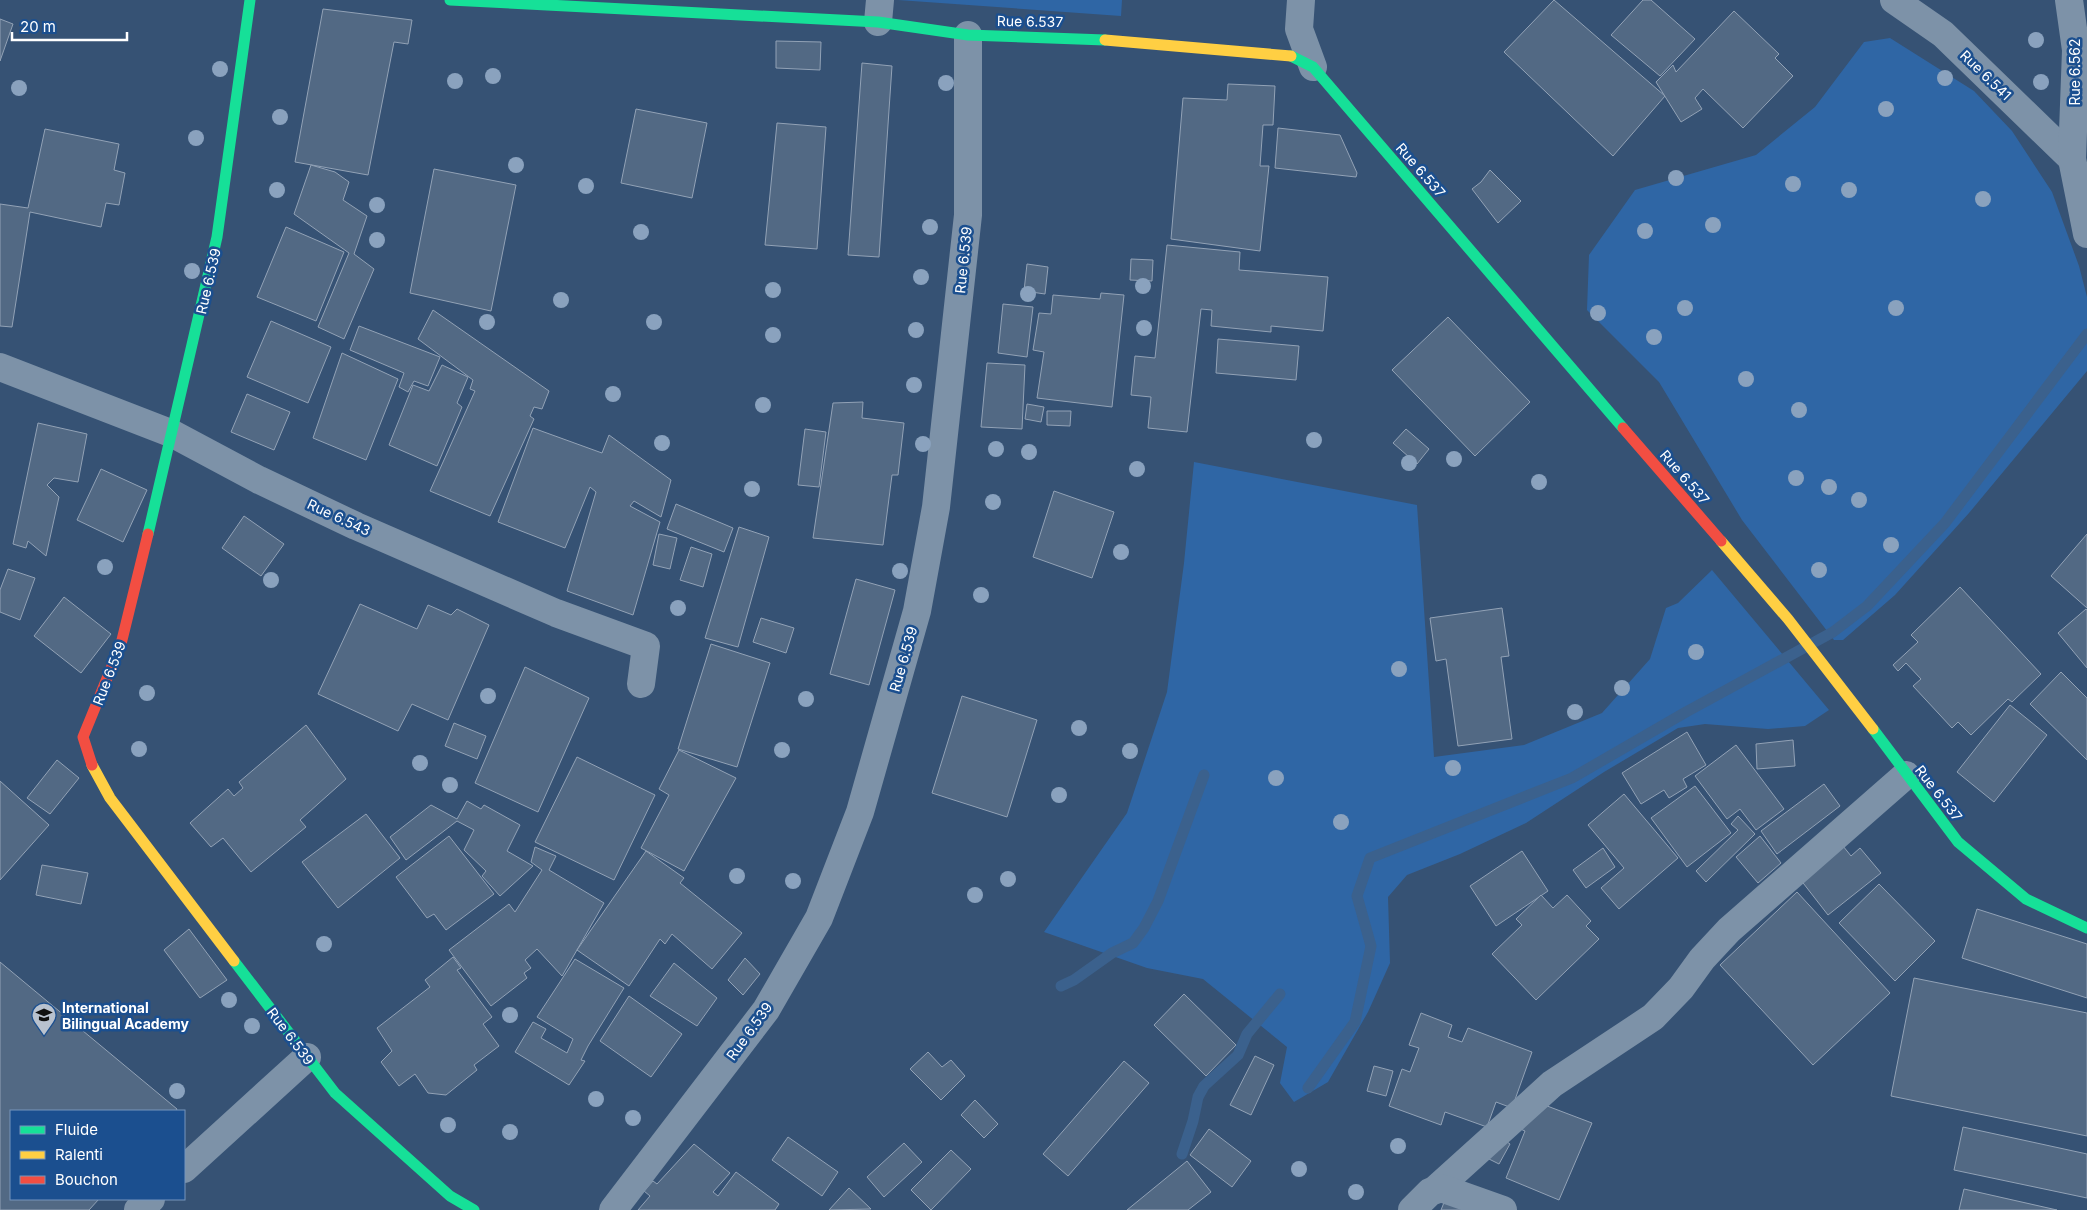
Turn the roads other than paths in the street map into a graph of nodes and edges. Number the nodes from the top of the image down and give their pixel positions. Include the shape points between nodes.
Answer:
1 (250, 0) edge
2 (450, 0) edge
3 (1301, 0) edge
4 (1894, 0) edge
5 (2069, 0) edge
6 (571, 3) edge
7 (879, 11) edge
8 (968, 35) junction
9 (1313, 67) junction
10 (2072, 158) junction
11 (2087, 234) edge
12 (0, 367) edge
13 (173, 434) junction
14 (641, 684) dead end
15 (1906, 775) junction
16 (2087, 928) edge
17 (307, 1057) junction
18 (185, 1168) edge
19 (1437, 1188) junction
20 (150, 1200) edge
21 (446, 1203) edge
22 (138, 1210) edge
23 (474, 1210) edge
24 (613, 1210) edge
25 (1412, 1210) edge
26 (1503, 1210) edge

1 - 13 street, Rue 6.539 via 218,237
2 - 6 street, Rue 6.537
3 - 9 street via 1299,30
4 - 10 street, Rue 6.541 via 1943,34
5 - 10 street, Rue 6.562 via 2076,50
6 - 7 street, Rue 6.537
7 - 8 street, Rue 6.537
8 - 9 street, Rue 6.537 via 1072,37 1279,54 1296,56
8 - 24 street, Rue 6.539 via 968,215 936,507 917,611 860,812 819,918 766,1010
9 - 15 street, Rue 6.537 via 1788,619
10 - 11 street, Rue 6.562
12 - 13 street, Rue 6.543
13 - 14 street, Rue 6.543 via 356,526 556,613 646,646
13 - 17 street, Rue 6.539 via 121,644 83,737 91,763 110,798
15 - 16 street, Rue 6.537 via 1958,842 2026,899
15 - 19 street via 1729,930 1653,1018 1552,1084
17 - 18 street
17 - 21 street, Rue 6.539 via 335,1093
19 - 25 street
19 - 26 street
20 - 22 street
21 - 23 street, Rue 6.539

